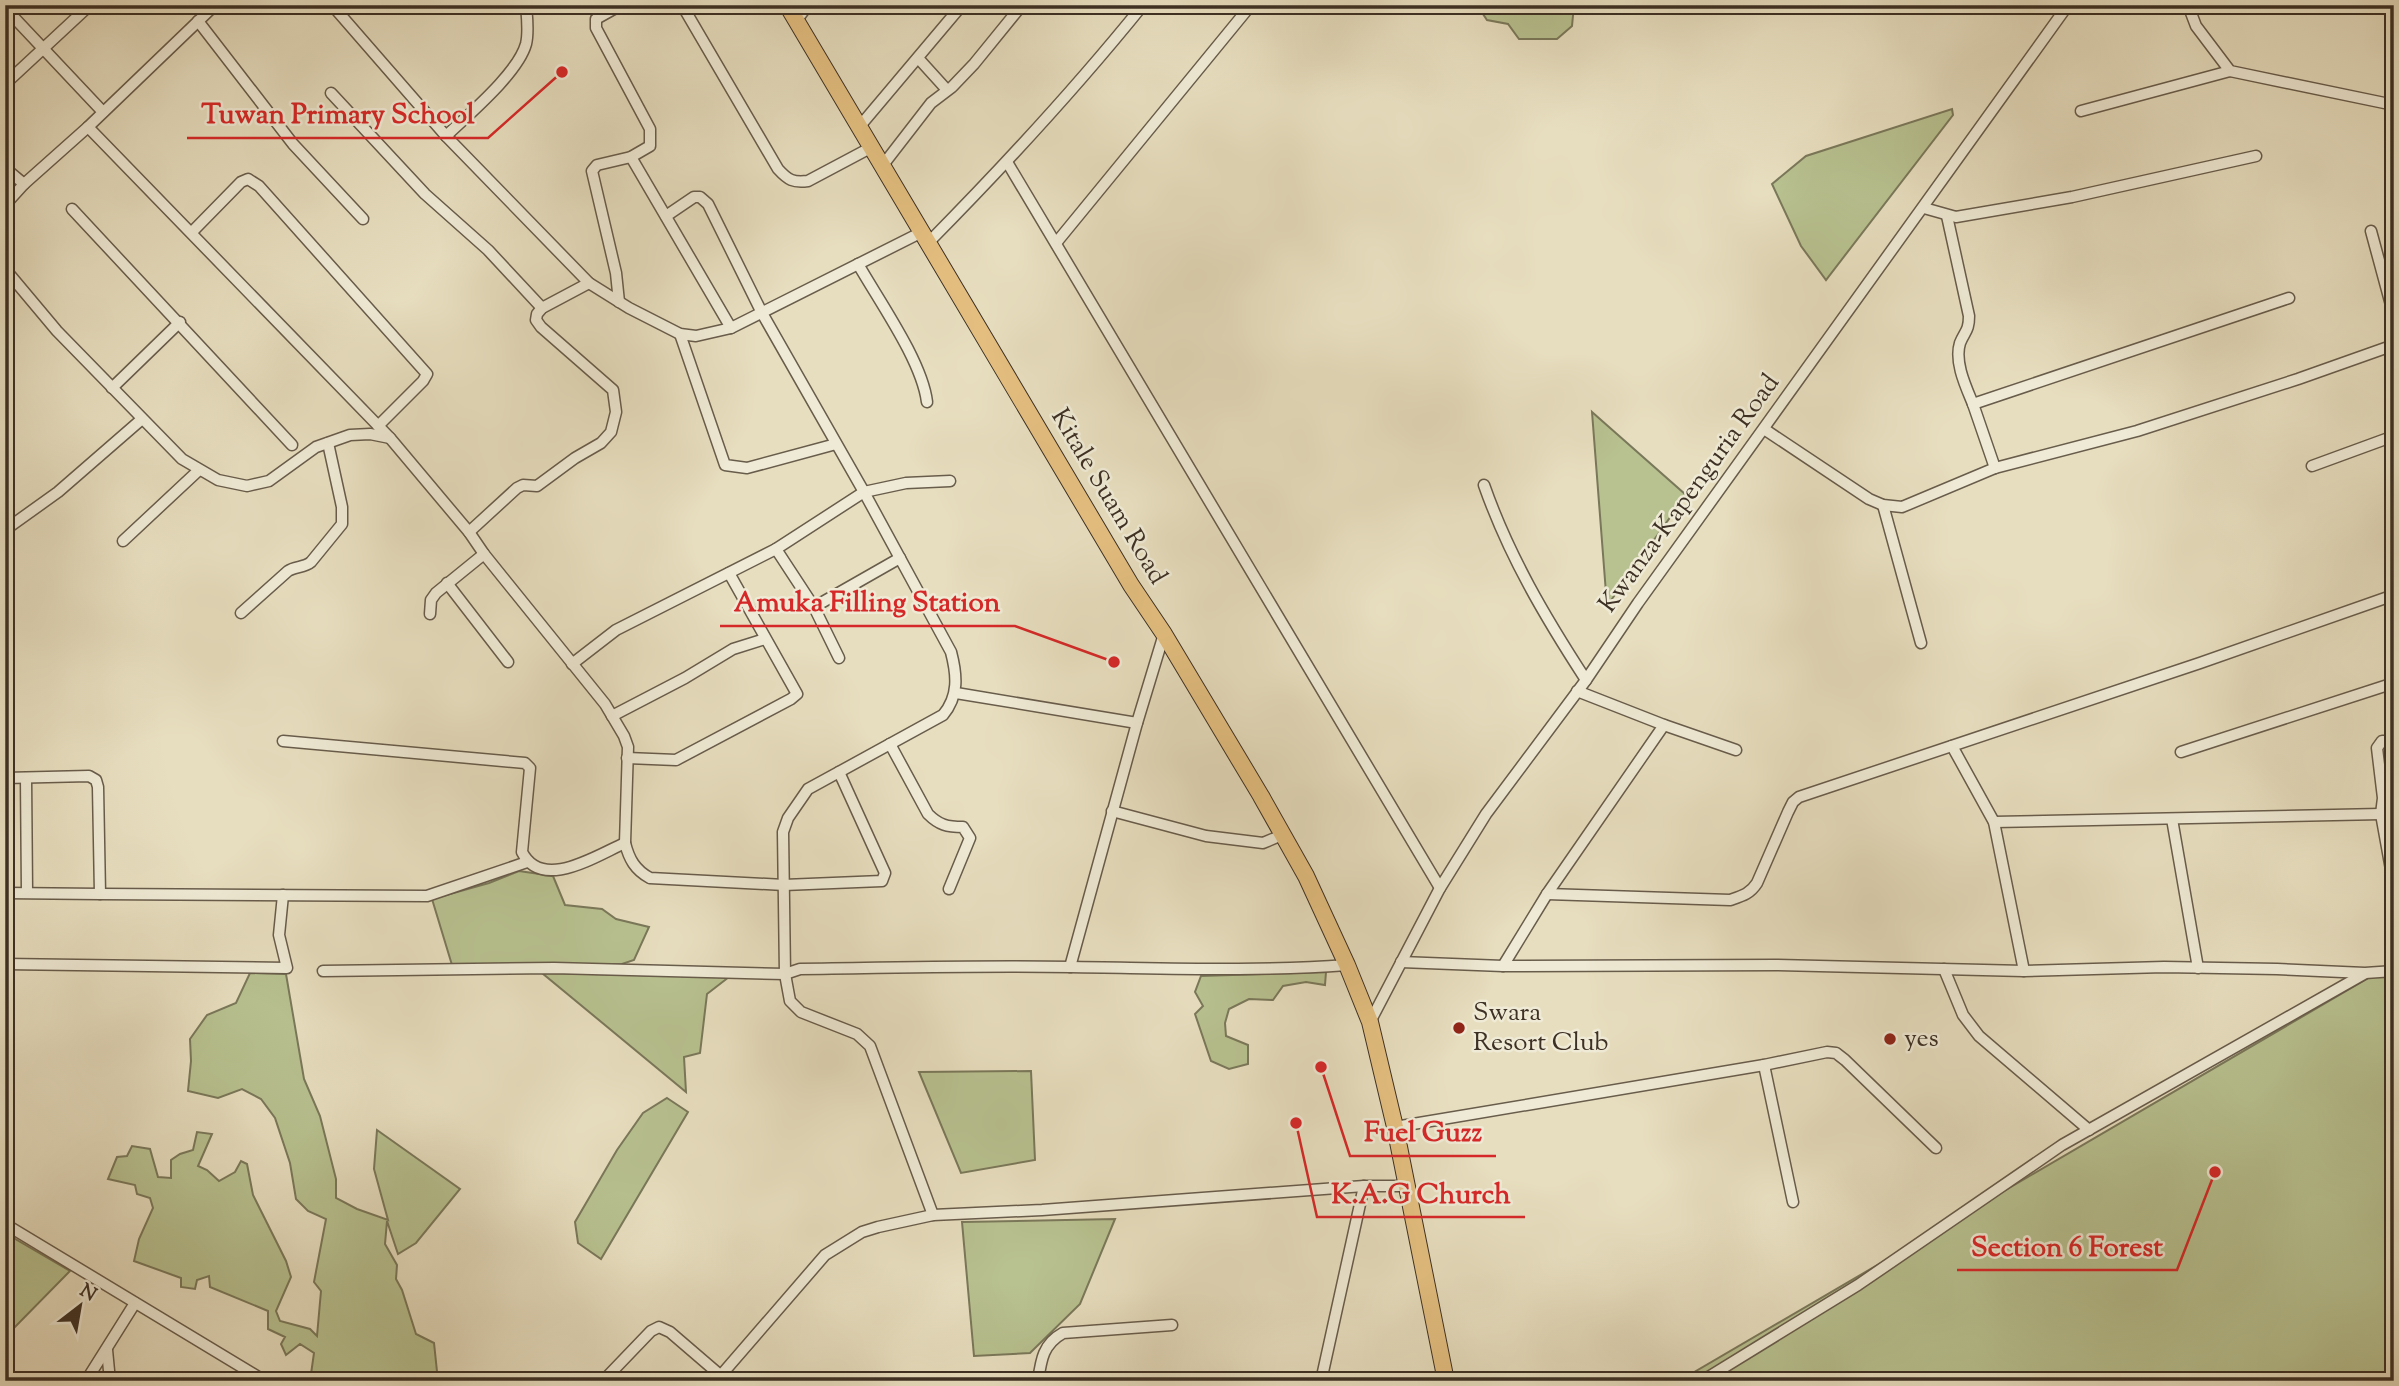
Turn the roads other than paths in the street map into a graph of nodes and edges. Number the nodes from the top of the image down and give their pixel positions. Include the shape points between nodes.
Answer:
1 (90, 5) edge
2 (332, 5) edge
3 (526, 5) edge
4 (621, 5) edge
5 (682, 5) edge
6 (787, 5) edge
7 (808, 5) edge
8 (962, 5) edge
9 (1022, 5) edge
10 (1143, 5) edge
11 (1251, 5) edge
12 (2068, 5) edge
13 (2188, 5) edge
14 (213, 6) edge
15 (5, 8) edge
16 (198, 21) junction
17 (796, 21) junction
18 (44, 48) junction
19 (918, 58) junction
20 (2230, 71) junction
21 (5, 84) edge
22 (947, 90) junction
23 (331, 93) dead end
24 (2394, 105) edge
25 (2081, 111) dead end
26 (103, 112) junction
27 (860, 126) junction
28 (88, 127) junction
29 (446, 136) junction
30 (872, 148) junction
31 (2256, 156) dead end
32 (631, 157) junction
33 (1007, 162) junction
34 (883, 165) junction
35 (5, 167) edge
36 (24, 184) junction
37 (5, 205) edge
38 (1924, 208) junction
39 (72, 209) dead end
40 (666, 216) junction
41 (1947, 216) junction
42 (363, 219) dead end
43 (2371, 231) dead end
44 (192, 232) junction
45 (925, 237) junction
46 (1056, 243) junction
47 (858, 264) junction
48 (5, 269) edge
49 (589, 283) junction
50 (2289, 299) dead end
51 (619, 302) junction
52 (542, 308) junction
53 (762, 313) junction
54 (2394, 316) edge
55 (180, 322) junction
56 (731, 328) junction
57 (680, 334) junction
58 (2394, 345) edge
59 (112, 388) junction
60 (927, 402) dead end
61 (1973, 404) junction
62 (142, 419) junction
63 (378, 425) junction
64 (1764, 429) junction
65 (2394, 436) edge
66 (390, 438) junction
67 (328, 443) junction
68 (836, 444) junction
69 (292, 445) dead end
70 (2312, 466) dead end
71 (1995, 468) junction
72 (199, 470) junction
73 (950, 481) dead end
74 (1484, 485) dead end
75 (864, 492) junction
76 (1884, 505) junction
77 (5, 530) edge
78 (469, 532) junction
79 (122, 541) dead end
80 (776, 549) junction
81 (484, 554) junction
82 (900, 558) junction
83 (729, 573) junction
84 (447, 583) junction
85 (2394, 595) edge
86 (814, 607) junction
87 (241, 613) dead end
88 (430, 614) dead end
89 (1164, 634) junction
90 (765, 639) junction
91 (1921, 643) dead end
92 (839, 658) dead end
93 (508, 663) dead end
94 (572, 664) junction
95 (1586, 680) junction
96 (2394, 683) edge
97 (1577, 691) junction
98 (956, 693) junction
99 (612, 716) junction
100 (1137, 723) junction
101 (1664, 725) junction
102 (283, 741) dead end
103 (2394, 741) edge
104 (890, 744) junction
105 (1952, 746) junction
106 (1736, 750) dead end
107 (2181, 752) dead end
108 (628, 758) junction
109 (839, 772) junction
110 (5, 778) edge
111 (26, 778) junction
112 (1112, 811) junction
113 (2381, 814) junction
114 (2172, 819) junction
115 (1994, 822) junction
116 (1282, 835) junction
117 (625, 843) junction
118 (527, 862) junction
119 (2394, 882) edge
120 (784, 885) junction
121 (949, 888) dead end
122 (1440, 888) junction
123 (27, 892) junction
124 (5, 893) edge
125 (100, 894) junction
126 (1547, 894) junction
127 (283, 895) junction
128 (1401, 962) junction
129 (5, 964) edge
130 (1348, 965) junction
131 (1503, 966) junction
132 (1070, 967) junction
133 (2198, 968) junction
134 (1944, 969) junction
135 (323, 971) dead end
136 (2024, 971) junction
137 (2394, 971) edge
138 (2365, 973) junction
139 (785, 974) junction
140 (1370, 1022) junction
141 (1764, 1065) junction
142 (1395, 1127) junction
143 (2090, 1130) junction
144 (1936, 1148) dead end
145 (1364, 1186) junction
146 (1406, 1186) junction
147 (1793, 1202) dead end
148 (933, 1215) junction
149 (5, 1224) edge
150 (135, 1303) junction
151 (1172, 1325) dead end
152 (107, 1350) junction
153 (722, 1379) edge
154 (86, 1381) edge
155 (110, 1381) edge
156 (265, 1381) edge
157 (603, 1381) edge
158 (1038, 1381) edge
159 (1321, 1381) edge
160 (1446, 1381) edge
161 (1702, 1381) edge

1 - 18 street
2 - 29 street
3 - 29 street via 527,42 518,61
4 - 32 street via 594,22 650,129 650,146
5 - 30 street via 787,180 807,181
6 - 17 highway, Kitale Suam Road
7 - 17 street
8 - 19 street
9 - 22 street
10 - 33 street
11 - 46 street
12 - 38 street, Kwanza-Kapenguria Road
13 - 20 street via 2196,26
14 - 16 street
15 - 18 street
16 - 26 street
16 - 42 street via 293,144
17 - 27 highway, Kitale Suam Road
18 - 21 street
18 - 26 street
19 - 22 street
19 - 27 street
20 - 24 street
20 - 25 street
22 - 34 street via 930,103
23 - 52 street via 425,194 488,250
26 - 28 street
27 - 30 highway, Kitale Suam Road
28 - 36 street
28 - 44 street
29 - 49 street
30 - 34 highway, Kitale Suam Road
31 - 41 street via 2072,197
32 - 40 street
32 - 51 street via 597,165 592,171
33 - 45 street
33 - 46 street
34 - 45 highway, Kitale Suam Road
35 - 36 street
36 - 37 street
38 - 41 street
38 - 64 street, Kwanza-Kapenguria Road
39 - 55 street
40 - 53 street via 694,197 708,204
40 - 56 street
41 - 61 street via 1969,316 1959,354 1962,379
43 - 54 street
44 - 63 street
44 - 63 street via 241,182 248,179 259,186 427,374
45 - 47 street
45 - 89 highway, Kitale Suam Road
46 - 122 street
47 - 53 street
47 - 60 street via 915,364
48 - 59 street
49 - 51 street
49 - 52 street
50 - 61 street
51 - 57 street
52 - 78 street via 536,320 541,327 613,390 616,412 611,432 537,486 517,488
53 - 56 street
53 - 68 street
55 - 59 street
55 - 69 street
56 - 57 street via 696,336
57 - 68 street via 725,465 747,468
58 - 71 street via 2137,431
59 - 62 street
61 - 71 street
62 - 72 street
62 - 77 street via 58,492
63 - 66 street
64 - 76 street
64 - 95 street, Kwanza-Kapenguria Road
65 - 70 street
66 - 67 street via 350,435
66 - 78 street
67 - 72 street via 270,481 247,486 218,481
67 - 87 street via 342,524 307,566 288,571
68 - 75 street
71 - 76 street via 1902,507
72 - 79 street
73 - 75 street via 906,483
74 - 95 street via 1522,575
75 - 80 street
75 - 82 street
76 - 91 street
78 - 81 street
80 - 83 street
80 - 86 street
81 - 84 street
81 - 94 street
82 - 86 street
82 - 98 street via 951,652
83 - 90 street
83 - 94 street via 617,630
84 - 88 street via 431,600
84 - 93 street
85 - 105 street
86 - 92 street
89 - 100 street
89 - 116 highway, Kitale Suam Road
90 - 99 street via 733,649
90 - 108 street via 797,694 676,760
94 - 99 street
95 - 97 street, Kwanza-Kapenguria Road
96 - 107 street
97 - 101 street
97 - 122 street, Kwanza-Kapenguria Road via 1486,814
98 - 100 street
98 - 104 street via 943,715
99 - 108 street via 624,736
100 - 112 street
101 - 106 street
101 - 126 street
102 - 118 street via 525,763 530,768 522,852
103 - 113 street via 2382,741 2377,748
104 - 109 street
104 - 121 street via 928,814 946,827 963,827 970,838
105 - 115 street
105 - 126 street via 1799,797 1757,883 1743,896 1730,900
108 - 117 street
109 - 120 street via 808,789 788,818 783,832
109 - 120 street via 885,878 876,883
110 - 111 street
111 - 123 street
111 - 125 street via 89,776 96,780
112 - 116 street via 1206,836 1262,843
112 - 132 street
113 - 114 street
113 - 119 street
114 - 115 street
114 - 133 street
115 - 136 street
116 - 130 highway, Kitale Suam Road
117 - 118 street via 564,869 547,870
117 - 120 street via 636,868 650,878
118 - 127 street via 427,896
120 - 139 street
122 - 128 street, Kwanza-Kapenguria Road
123 - 124 street
123 - 125 street
125 - 127 street
126 - 131 street
127 - 129 street via 279,935 288,968
128 - 131 street
128 - 140 street, Kwanza-Kapenguria Road
130 - 132 street via 1216,970
130 - 140 highway, Kitale Suam Road
131 - 134 street
132 - 139 street via 800,969
133 - 136 street
133 - 138 street
134 - 136 street
134 - 143 street via 1963,1015 1979,1036
135 - 139 street via 554,968
137 - 138 street
138 - 143 street
139 - 148 street via 790,1001 801,1012 857,1034 870,1046
140 - 142 highway, Kitale Suam Road
141 - 142 street
141 - 144 street via 1836,1053
141 - 147 street
142 - 146 highway, Kitale Suam Road
143 - 161 street
145 - 146 street
145 - 148 street
145 - 159 street
146 - 160 highway, Kitale Suam Road
148 - 153 street via 862,1232 825,1255
149 - 150 street
150 - 152 street
150 - 156 street
151 - 158 street via 1063,1333 1045,1350
152 - 154 street
152 - 155 street
153 - 157 street via 659,1327

